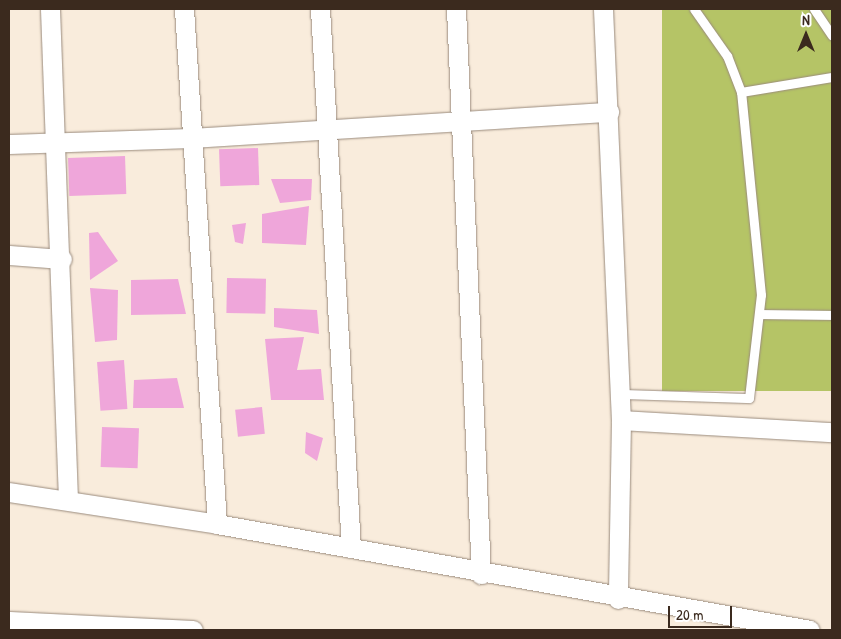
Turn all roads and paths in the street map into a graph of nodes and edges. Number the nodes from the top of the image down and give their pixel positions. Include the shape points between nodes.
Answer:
1 (50, 9) edge
2 (184, 9) edge
3 (320, 9) edge
4 (456, 9) edge
5 (603, 9) edge
6 (694, 9) edge
7 (814, 9) edge
8 (832, 36) edge
9 (832, 77) edge
10 (741, 92) junction
11 (609, 112) junction
12 (461, 120) junction
13 (327, 128) junction
14 (191, 138) junction
15 (58, 142) junction
16 (9, 144) edge
17 (9, 255) edge
18 (62, 259) junction
19 (761, 314) junction
20 (832, 315) edge
21 (620, 394) junction
22 (621, 420) junction
23 (832, 432) edge
24 (9, 492) edge
25 (68, 500) junction
26 (217, 524) junction
27 (351, 548) junction
28 (481, 574) junction
29 (618, 599) junction
30 (9, 621) edge
31 (193, 630) edge
32 (810, 630) edge

1 - 15 street
2 - 14 street
3 - 13 street
4 - 12 street
5 - 11 street
6 - 10 lane via 731,64
7 - 8 lane
9 - 10 lane
10 - 19 lane
11 - 12 street
11 - 21 street
12 - 13 street
12 - 28 street
13 - 14 street
13 - 27 street
14 - 15 street
14 - 26 street
15 - 16 street
15 - 18 street
17 - 18 street
18 - 25 street
19 - 20 lane
19 - 21 lane via 749,398
21 - 22 street
22 - 23 street
22 - 29 street
24 - 25 street
25 - 26 street
26 - 27 street
27 - 28 street
28 - 29 street
29 - 32 street
30 - 31 street

